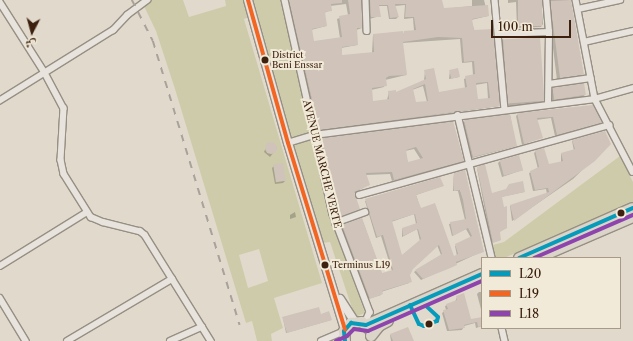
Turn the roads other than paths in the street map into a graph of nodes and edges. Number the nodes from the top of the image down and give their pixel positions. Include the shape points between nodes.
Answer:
1 (148, 0) edge
2 (248, 0) edge
3 (285, 0) edge
4 (366, 0) edge
5 (495, 0) edge
6 (546, 0) edge
7 (576, 0) edge
8 (620, 0) edge
9 (0, 2) edge
10 (578, 9) junction
11 (367, 31) dead end
12 (633, 31) edge
13 (549, 32) junction
14 (499, 34) junction
15 (584, 42) junction
16 (44, 73) junction
17 (591, 78) junction
18 (549, 84) junction
19 (633, 88) edge
20 (595, 98) junction
21 (0, 101) edge
22 (548, 104) junction
23 (505, 109) junction
24 (458, 115) junction
25 (609, 125) junction
26 (314, 135) junction
27 (288, 143) junction
28 (470, 164) junction
29 (633, 172) edge
30 (359, 196) dead end
31 (633, 208) edge
32 (87, 212) junction
33 (365, 212) dead end
34 (633, 217) edge
35 (335, 223) junction
36 (492, 257) edge
37 (521, 257) edge
38 (540, 257) edge
39 (0, 266) edge
40 (481, 274) edge
41 (172, 279) junction
42 (481, 282) edge
43 (336, 293) junction
44 (0, 298) edge
45 (424, 303) junction
46 (411, 308) junction
47 (362, 323) junction
48 (202, 327) junction
49 (502, 329) edge
50 (344, 336) edge
51 (370, 339) edge
52 (26, 341) edge
53 (68, 341) edge
54 (170, 341) edge
55 (211, 341) edge
56 (321, 341) edge
57 (505, 341) edge

1 - 16 street via 114,30
2 - 27 street
3 - 26 street, AVENUE MARCHE VERTE
4 - 11 street
5 - 14 street
6 - 13 street
7 - 10 street
8 - 10 street
9 - 16 street
10 - 15 street
12 - 15 street
13 - 14 street
13 - 18 street via 546,61
14 - 23 street
15 - 17 street
16 - 21 street
16 - 32 street via 64,108 62,166
17 - 18 street
17 - 20 street
18 - 22 street
19 - 20 street
20 - 22 street
20 - 25 street
22 - 23 street
23 - 24 street
24 - 26 street
24 - 28 street
25 - 28 street
25 - 29 street
26 - 27 street
26 - 35 street, AVENUE MARCHE VERTE
27 - 43 street
28 - 30 street
28 - 36 street
31 - 37 highway
32 - 39 street
32 - 41 street via 103,222 140,230
33 - 35 street
34 - 38 highway
35 - 47 street, AVENUE MARCHE VERTE via 370,312
40 - 45 highway
41 - 48 street
41 - 53 street
42 - 45 highway
43 - 47 street
43 - 50 street
44 - 52 street
45 - 46 highway
46 - 47 highway
46 - 51 highway via 381,324
47 - 50 highway
47 - 51 highway
48 - 54 street
48 - 55 street
49 - 57 street
50 - 56 street

